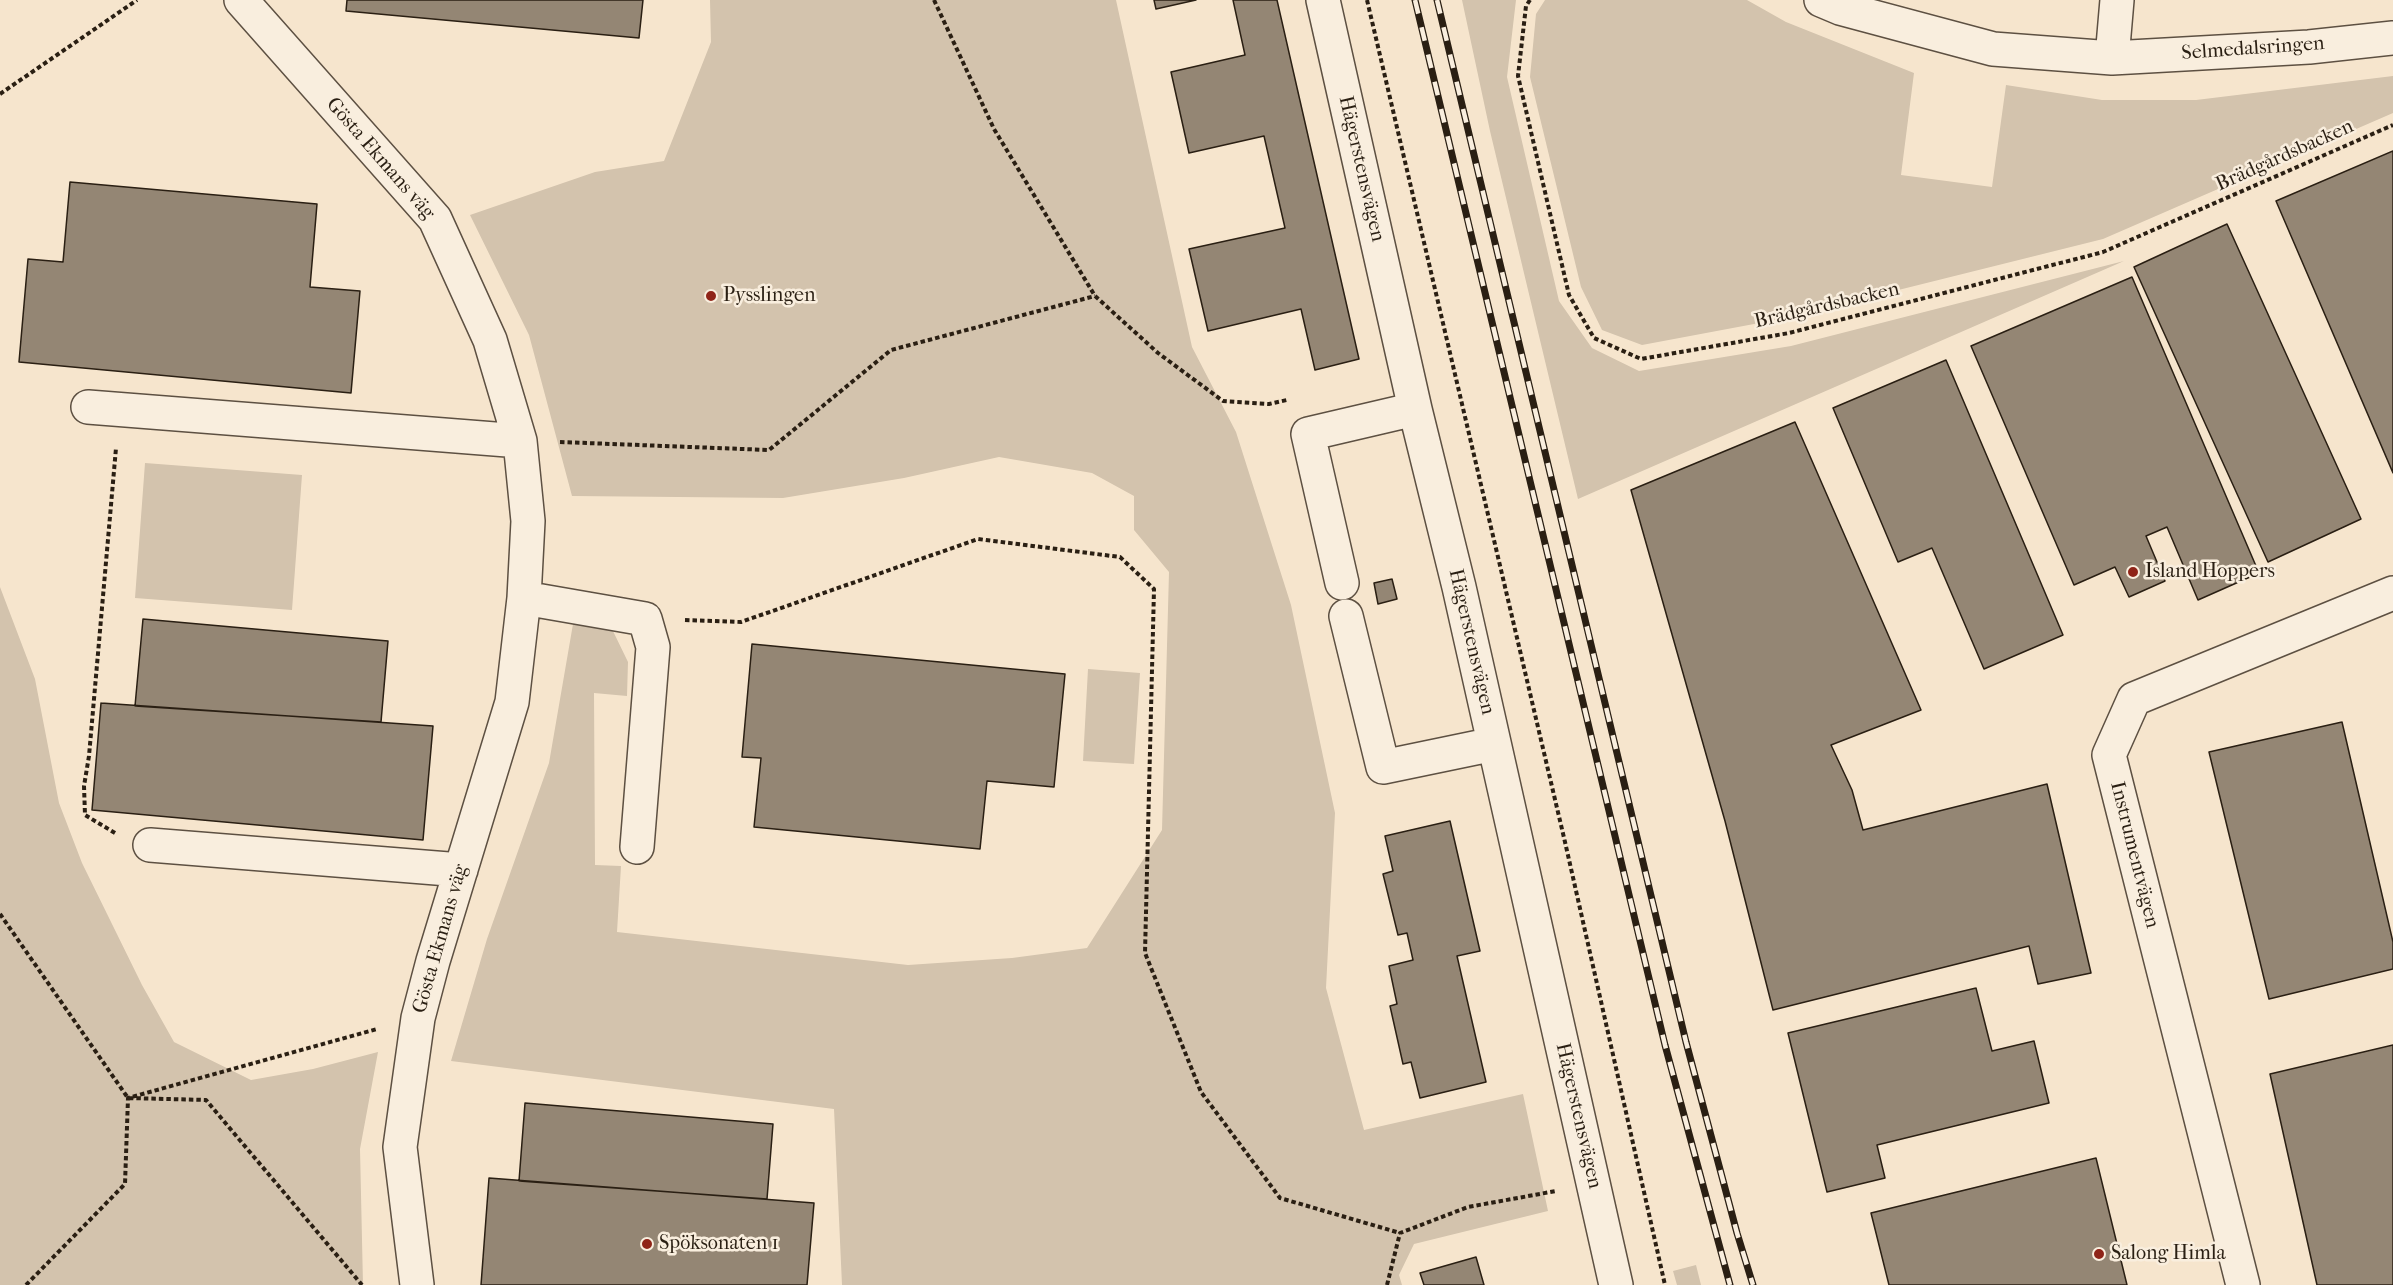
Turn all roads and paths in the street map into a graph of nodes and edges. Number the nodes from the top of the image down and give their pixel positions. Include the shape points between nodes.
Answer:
1 (137, 0) edge
2 (241, 0) edge
3 (934, 0) edge
4 (1323, 0) edge
5 (1367, 0) edge
6 (1530, 0) edge
7 (1821, 0) edge
8 (2117, 0) edge
9 (2393, 38) edge
10 (2112, 58) junction
11 (0, 94) edge
12 (2393, 126) edge
13 (1095, 296) junction
14 (1292, 399) dead end
15 (104, 408) joint
16 (1415, 409) junction
17 (520, 441) junction
18 (1342, 583) dead end
19 (2393, 593) edge
20 (524, 598) junction
21 (1347, 616) dead end
22 (645, 619) junction
23 (1494, 744) junction
24 (150, 845) joint
25 (637, 847) dead end
26 (460, 870) junction
27 (0, 914) edge
28 (418, 1018) junction
29 (128, 1098) junction
30 (1557, 1191) dead end
31 (1400, 1233) junction
32 (26, 1285) edge
33 (362, 1285) edge
34 (417, 1285) edge
35 (1387, 1285) edge
36 (1616, 1285) edge
37 (1665, 1285) edge
38 (2243, 1285) edge

1 - 11 path
2 - 17 street, Gösta Ekmans väg via 435,219 490,340
3 - 13 path via 994,129
4 - 16 street, Hägerstensvägen
5 - 37 path
6 - 12 path, Brädgårdsbacken via 1526,6 1518,76 1569,295 1594,338 1641,359 1789,333 2103,252
7 - 10 street, Selmedalsringen via 1993,49
8 - 10 street
9 - 10 street, Selmedalsringen via 2309,47
13 - 14 path via 1158,354 1223,400 1269,404
13 - 17 path via 891,350 769,450
15 - 17 street
15 - 24 path via 85,815
16 - 18 street via 1308,434
16 - 23 street, Hägerstensvägen
17 - 20 street, Gösta Ekmans väg via 528,521
19 - 38 street, Instrumentvägen via 2134,699 2109,755
20 - 22 street
20 - 26 street, Gösta Ekmans väg via 512,702
21 - 23 street via 1383,767
22 - 25 street via 653,647
22 - 31 path via 741,622 978,539 1120,558 1154,589 1145,953 1202,1092 1280,1198
23 - 36 street, Hägerstensvägen
24 - 26 street
26 - 28 street, Gösta Ekmans väg
27 - 29 path
28 - 29 path
28 - 34 street, Gösta Ekmans väg via 400,1147
29 - 32 path via 125,1184
29 - 33 path via 206,1100
30 - 31 path via 1468,1207
31 - 35 path

